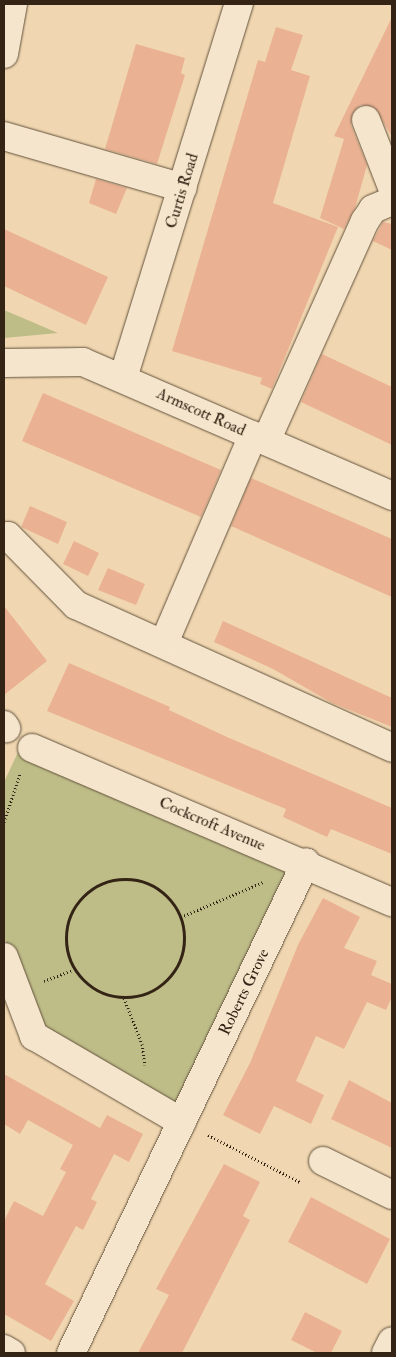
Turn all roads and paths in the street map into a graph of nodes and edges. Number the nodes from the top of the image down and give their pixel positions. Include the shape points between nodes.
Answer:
1 (14, 4) edge
2 (240, 4) edge
3 (4, 54) edge
4 (366, 120) dead end
5 (4, 136) edge
6 (392, 187) edge
7 (182, 188) junction
8 (392, 201) edge
9 (4, 363) edge
10 (123, 378) junction
11 (260, 438) junction
12 (392, 496) edge
13 (4, 538) edge
14 (164, 643) junction
15 (32, 748) joint
16 (392, 748) edge
17 (4, 822) edge
18 (306, 862) junction
19 (392, 902) edge
20 (181, 917) junction
21 (4, 957) edge
22 (124, 998) junction
23 (14, 1015) edge
24 (141, 1098) junction
25 (182, 1122) junction
26 (323, 1161) dead end
27 (304, 1184) dead end
28 (392, 1195) edge
29 (392, 1341) edge
30 (4, 1349) edge
31 (11, 1353) edge
32 (71, 1353) edge
33 (386, 1353) edge

1 - 3 street
2 - 7 street, Curtis Road
4 - 6 street
5 - 7 street
7 - 10 street, Curtis Road
8 - 11 street via 374,209 365,221
9 - 10 street, Armscott Road via 83,362
10 - 11 street, Armscott Road
11 - 12 street, Armscott Road
11 - 14 street
13 - 14 street via 8,536 76,605
14 - 16 street
15 - 17 path
15 - 18 street, Cockcroft Avenue
18 - 19 street, Cockcroft Avenue
18 - 20 path
18 - 25 street, Roberts Grove
20 - 22 path via 185,940 175,969 166,982 147,994
20 - 22 path via 171,900 156,887 137,880 117,879 98,884 76,904 65,931 66,951 74,970 95,990
21 - 23 street
22 - 24 path via 145,1060 146,1084
23 - 24 street via 34,1036
24 - 25 street
25 - 27 path
25 - 32 street, Roberts Grove
26 - 28 street
29 - 33 street
30 - 31 street

